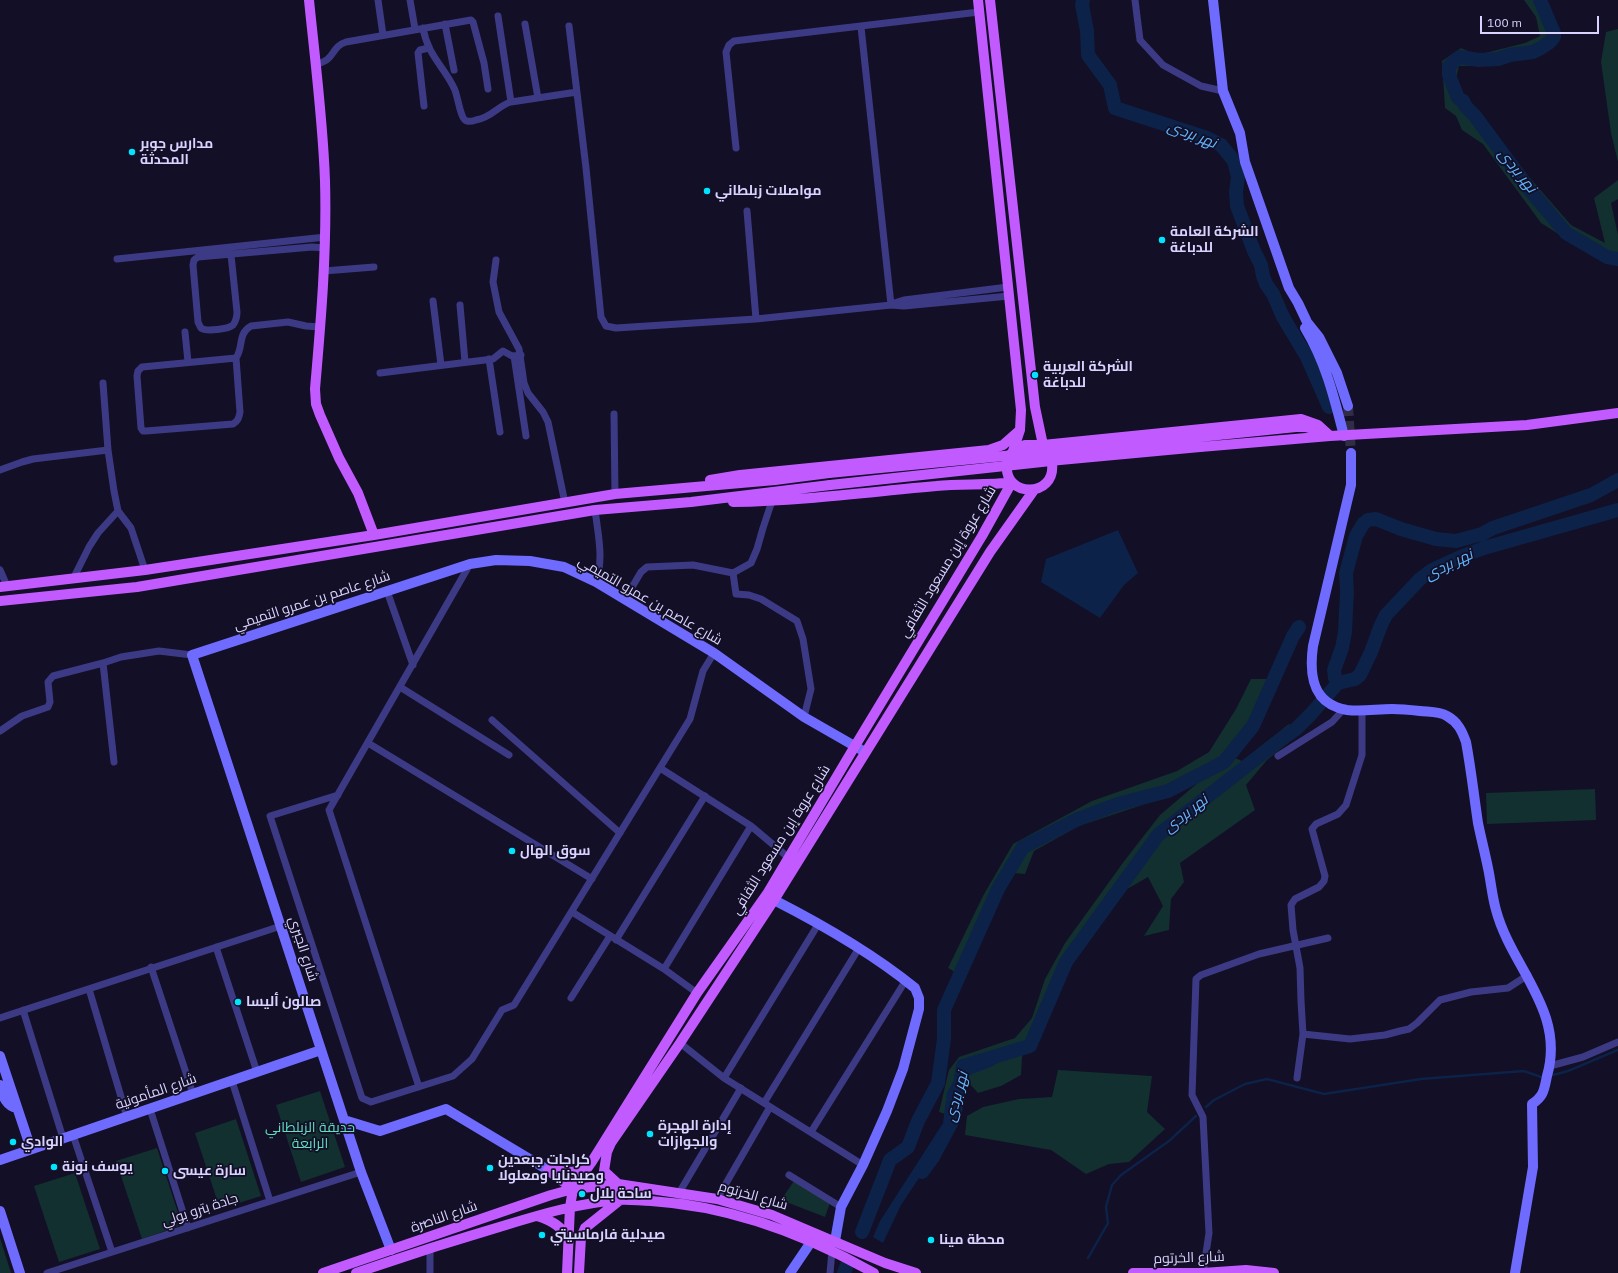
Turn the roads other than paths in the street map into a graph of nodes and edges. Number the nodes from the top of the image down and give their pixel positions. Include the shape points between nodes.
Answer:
1 (309, 0) edge
2 (378, 0) edge
3 (410, 0) edge
4 (978, 0) edge
5 (990, 0) edge
6 (1135, 0) edge
7 (1213, 0) edge
8 (979, 12) junction
9 (498, 16) dead end
10 (445, 24) junction
11 (525, 24) dead end
12 (569, 26) dead end
13 (862, 27) junction
14 (424, 28) junction
15 (415, 29) junction
16 (383, 35) junction
17 (429, 48) junction
18 (315, 64) junction
19 (454, 70) dead end
20 (488, 89) dead end
21 (1223, 91) junction
22 (577, 92) junction
23 (538, 98) junction
24 (511, 102) junction
25 (424, 106) dead end
26 (736, 148) dead end
27 (1252, 179) junction
28 (747, 211) dead end
29 (326, 237) junction
30 (325, 248) junction
31 (231, 255) junction
32 (117, 259) dead end
33 (496, 260) dead end
34 (374, 268) dead end
35 (324, 271) junction
36 (1008, 291) junction
37 (433, 300) dead end
38 (891, 304) junction
39 (460, 305) dead end
40 (756, 318) junction
41 (320, 327) junction
42 (185, 332) dead end
43 (517, 356) junction
44 (236, 358) junction
45 (489, 360) junction
46 (188, 362) junction
47 (465, 362) junction
48 (441, 365) junction
49 (380, 373) dead end
50 (103, 383) dead end
51 (1348, 406) tunnel mouth
52 (614, 414) dead end
53 (1618, 414) edge
54 (1020, 430) junction
55 (500, 432) dead end
56 (526, 436) dead end
57 (1330, 436) junction
58 (1344, 436) junction
59 (1200, 442) junction
60 (1043, 445) junction
61 (108, 450) junction
62 (1013, 451) junction
63 (1351, 453) tunnel mouth
64 (0, 470) edge
65 (1012, 482) junction
66 (981, 484) junction
67 (1034, 490) junction
68 (665, 491) junction
69 (615, 494) junction
70 (772, 501) junction
71 (691, 502) junction
72 (565, 503) junction
73 (1000, 504) junction
74 (595, 510) junction
75 (118, 511) junction
76 (374, 535) junction
77 (470, 564) junction
78 (0, 570) edge
79 (145, 570) junction
80 (733, 574) junction
81 (73, 579) junction
82 (596, 582) junction
83 (4, 587) edge
84 (387, 591) junction
85 (625, 599) junction
86 (0, 601) edge
87 (714, 653) junction
88 (192, 655) junction
89 (103, 663) junction
90 (413, 664) junction
91 (400, 687) junction
92 (1342, 709) junction
93 (1362, 710) junction
94 (804, 717) junction
95 (492, 720) dead end
96 (0, 731) edge
97 (368, 743) junction
98 (855, 746) junction
99 (865, 752) junction
100 (509, 755) dead end
101 (1278, 756) dead end
102 (114, 762) dead end
103 (660, 768) junction
104 (338, 795) junction
105 (704, 796) junction
106 (751, 826) junction
107 (620, 833) junction
108 (789, 858) junction
109 (592, 879) junction
110 (774, 900) junction
111 (572, 912) junction
112 (819, 923) junction
113 (280, 926) junction
114 (613, 938) junction
115 (1328, 938) dead end
116 (1297, 944) junction
117 (216, 947) junction
118 (859, 948) junction
119 (151, 968) junction
120 (664, 970) junction
121 (1528, 975) junction
122 (906, 980) junction
123 (89, 989) junction
124 (697, 993) junction
125 (571, 998) dead end
126 (23, 1010) junction
127 (0, 1018) edge
128 (1304, 1034) junction
129 (680, 1042) junction
130 (1618, 1042) edge
131 (321, 1050) junction
132 (0, 1056) edge
133 (1550, 1066) junction
134 (257, 1072) junction
135 (724, 1078) junction
136 (1297, 1078) dead end
137 (232, 1081) junction
138 (0, 1085) edge
139 (419, 1087) junction
140 (741, 1088) junction
141 (193, 1094) junction
142 (767, 1105) junction
143 (17, 1108) junction
144 (150, 1108) junction
145 (127, 1117) junction
146 (344, 1120) junction
147 (810, 1132) junction
148 (73, 1135) junction
149 (63, 1138) junction
150 (31, 1149) junction
151 (0, 1160) edge
152 (591, 1163) junction
153 (863, 1165) junction
154 (548, 1170) junction
155 (361, 1172) junction
156 (789, 1176) dead end
157 (618, 1184) junction
158 (573, 1189) junction
159 (679, 1193) junction
160 (717, 1199) junction
161 (620, 1200) junction
162 (270, 1201) junction
163 (841, 1207) junction
164 (570, 1208) junction
165 (0, 1211) edge
166 (536, 1216) junction
167 (188, 1228) junction
168 (569, 1237) junction
169 (581, 1237) junction
170 (835, 1241) junction
171 (811, 1242) junction
172 (430, 1247) junction
173 (392, 1250) junction
174 (832, 1251) junction
175 (112, 1252) junction
176 (1248, 1271) edge
177 (20, 1273) edge
178 (47, 1273) edge
179 (323, 1273) edge
180 (356, 1273) edge
181 (430, 1273) edge
182 (567, 1273) edge
183 (579, 1273) edge
184 (790, 1273) edge
185 (830, 1273) edge
186 (874, 1273) edge
187 (916, 1273) edge
188 (1133, 1273) edge
189 (1203, 1273) edge
190 (1274, 1273) edge
191 (1515, 1273) edge

1 - 18 main road
2 - 16 street
3 - 15 street
4 - 8 main road
5 - 60 main road via 1035,406
6 - 21 street via 1140,40 1163,65 1201,86
7 - 21 street
8 - 13 street
8 - 36 main road
9 - 24 street
10 - 14 street
10 - 19 street
10 - 20 street via 468,20 473,22
11 - 23 street
12 - 22 street
13 - 26 street via 737,40 731,43 726,56
13 - 38 street
14 - 15 street
14 - 17 street
15 - 16 street
16 - 18 street via 342,43 325,62
17 - 24 street via 454,86 465,121 485,118
17 - 25 street via 418,53
18 - 29 main road via 324,154
21 - 27 street via 1240,134 1245,162
22 - 23 street
22 - 40 street via 601,317 606,326 616,328
23 - 24 street
27 - 51 street via 1289,288 1307,322 1319,337 1337,373
27 - 58 street via 1262,230 1284,293 1314,342 1329,379
28 - 40 street
29 - 30 main road
29 - 32 street
30 - 31 street
30 - 35 main road
31 - 31 street via 198,257 194,260 198,322 200,328 205,330 228,328 237,318
33 - 43 street via 493,282 496,305 518,345
34 - 35 street
35 - 41 main road
36 - 38 street via 904,300
36 - 54 main road via 1021,410
37 - 48 street
38 - 40 street
39 - 47 street
41 - 44 street via 288,322 251,326 242,335
41 - 76 main road via 316,404 339,458 358,493
42 - 46 street
43 - 45 street via 503,351
43 - 56 street
43 - 72 street via 526,388 548,422
44 - 46 street
44 - 46 street via 240,412 236,422 146,432 141,428 138,370 147,365
45 - 47 street
45 - 55 street
47 - 48 street
48 - 49 street
50 - 61 street
52 - 69 street
53 - 58 main road via 1527,425
54 - 62 main road
54 - 68 main road via 1003,445 989,450 740,475
57 - 58 main road
57 - 59 main road via 1314,429 1296,427
57 - 60 main road via 1318,425 1301,419
59 - 68 main road, bridge via 829,473
59 - 71 main road, bridge
60 - 62 main road via 1025,444
60 - 67 main road via 1051,460 1052,471 1048,481
61 - 64 street via 34,459
61 - 75 street
62 - 65 main road via 1007,466
63 - 92 street via 1351,484 1312,646 1311,661 1313,685 1321,698
65 - 66 main road
65 - 67 main road via 1022,489
65 - 73 main road, شارع عروة إبن مسعود الثقافي
66 - 70 main road via 940,485
66 - 73 main road via 993,491
67 - 99 main road, شارع عروة إبن مسعود الثقافي via 990,552
68 - 69 main road
69 - 72 main road
70 - 71 main road
70 - 80 street via 751,563
71 - 74 main road
72 - 76 main road
73 - 98 main road, شارع عروة إبن مسعود الثقافي
74 - 82 street via 600,553
74 - 86 main road via 137,587
75 - 79 street via 131,528
75 - 81 street via 98,533
76 - 79 main road
77 - 82 street, شارع عاصم بن عمرو التميمي via 496,560 530,561 564,567
77 - 84 street, شارع عاصم بن عمرو التميمي
77 - 90 street
78 - 83 street
79 - 81 main road
80 - 85 street via 692,565 648,568 641,572
80 - 94 street via 736,594 761,599 797,621 803,638 811,689
81 - 83 main road
82 - 85 street, شارع عاصم بن عمرو التميمي
84 - 88 street, شارع عاصم بن عمرو التميمي
84 - 90 street
85 - 87 street, شارع عاصم بن عمرو التميمي
87 - 94 street, شارع عاصم بن عمرو التميمي
87 - 103 street via 703,671 690,718
88 - 89 street via 158,652 121,657
88 - 113 street, شارع الجبري
89 - 96 street via 53,676 48,682 48,707 22,716
89 - 102 street
90 - 91 street
91 - 97 street
91 - 100 street
92 - 93 street
92 - 101 street via 1332,722
93 - 116 street via 1362,755 1346,805 1338,814 1316,824 1312,830 1325,876 1324,881 1291,905
93 - 121 street via 1437,712 1446,715 1461,729 1467,748 1496,909 1507,941
94 - 98 street, شارع عاصم بن عمرو التميمي
95 - 107 street
97 - 104 street
97 - 109 street
98 - 99 street, شارع عاصم بن عمرو التميمي
98 - 108 main road, شارع عروة إبن مسعود الثقافي
99 - 110 main road, شارع عروة إبن مسعود الثقافي
103 - 105 street
103 - 107 street
104 - 139 street via 329,810
104 - 139 street via 270,816 362,1098 371,1102
105 - 106 street
105 - 114 street
106 - 108 street
106 - 120 street
107 - 109 street
108 - 124 main road, شارع عروة إبن مسعود الثقافي via 767,894
109 - 111 street
110 - 112 street
110 - 129 main road, شارع عروة إبن مسعود الثقافي
111 - 114 street
111 - 139 street via 514,1005 502,1010 472,1059 453,1076
112 - 118 street
112 - 135 street
113 - 117 street
113 - 131 street, شارع الجبري
114 - 120 street
114 - 125 street
115 - 116 street
116 - 128 street
116 - 189 street via 1259,954 1201,975 1195,983 1192,1095 1203,1117 1209,1233
117 - 119 street
117 - 134 street
118 - 122 street
118 - 142 street
119 - 123 street
119 - 141 street
120 - 124 street
121 - 128 street via 1508,988 1471,992 1440,1000 1409,1029 1350,1039
121 - 133 street via 1547,1021 1551,1048
122 - 147 street
122 - 153 street via 918,993 918,1008 903,1069
123 - 126 street
123 - 145 street
124 - 152 main road, شارع عروة إبن مسعود الثقافي
126 - 127 street
126 - 149 street
128 - 136 street
129 - 135 street
129 - 157 main road, شارع عروة إبن مسعود الثقافي via 611,1142 604,1171
130 - 133 street via 1583,1057
131 - 134 street, شارع المأمونية
131 - 146 street, شارع الجبري
132 - 143 street
133 - 191 street via 1540,1099 1532,1104 1533,1167
134 - 137 street, شارع المأمونية
135 - 140 street
137 - 141 street, شارع المأمونية
137 - 162 street
138 - 143 street via 7,1102
140 - 142 street
140 - 159 street
141 - 144 street, شارع المأمونية
142 - 147 street
142 - 160 street
143 - 150 street
144 - 145 street, شارع المأمونية
144 - 167 street
145 - 148 street, شارع المأمونية
146 - 154 street via 380,1131 446,1109
146 - 155 street, شارع الجبري
147 - 153 street
148 - 149 street, شارع المأمونية
148 - 175 street
149 - 150 street, شارع المأمونية
150 - 151 street, شارع المأمونية
152 - 154 main road via 573,1172
152 - 158 main road, شارع عروة إبن مسعود الثقافي
153 - 163 street
154 - 158 main road
155 - 162 street, جادة بترو بولي
155 - 173 street, شارع الجبري
156 - 163 street
157 - 158 main road, شارع الخرتوم
157 - 159 main road, شارع الخرتوم
157 - 161 main road
158 - 164 main road, شارع عروة إبن مسعود الثقافي
158 - 173 main road, شارع الناصرة
159 - 160 main road, شارع الخرتوم
160 - 170 main road, شارع الخرتوم via 772,1215
161 - 164 main road, شارع الناصرة
161 - 169 main road via 592,1221
161 - 171 main road, شارع الناصرة via 714,1208 766,1224
162 - 167 street, جادة بترو بولي
163 - 170 street
164 - 166 main road, شارع الناصرة
164 - 168 main road, شارع عروة إبن مسعود الثقافي
165 - 177 street
166 - 168 main road via 558,1225
166 - 172 main road, شارع الناصرة
167 - 175 street, جادة بترو بولي
168 - 169 main road via 572,1230 577,1228
168 - 182 main road, شارع عروة إبن مسعود الثقافي
169 - 183 main road
170 - 187 main road, شارع الخرتوم via 884,1263
171 - 174 main road, شارع الناصرة
171 - 184 street
172 - 180 main road, شارع الناصرة
172 - 181 street
173 - 179 main road, شارع الناصرة
174 - 185 street
174 - 186 main road, شارع الناصرة
175 - 178 street, جادة بترو بولي
176 - 189 main road, شارع الخرتوم
176 - 190 main road, شارع الخرتوم
188 - 189 main road, شارع الخرتوم

